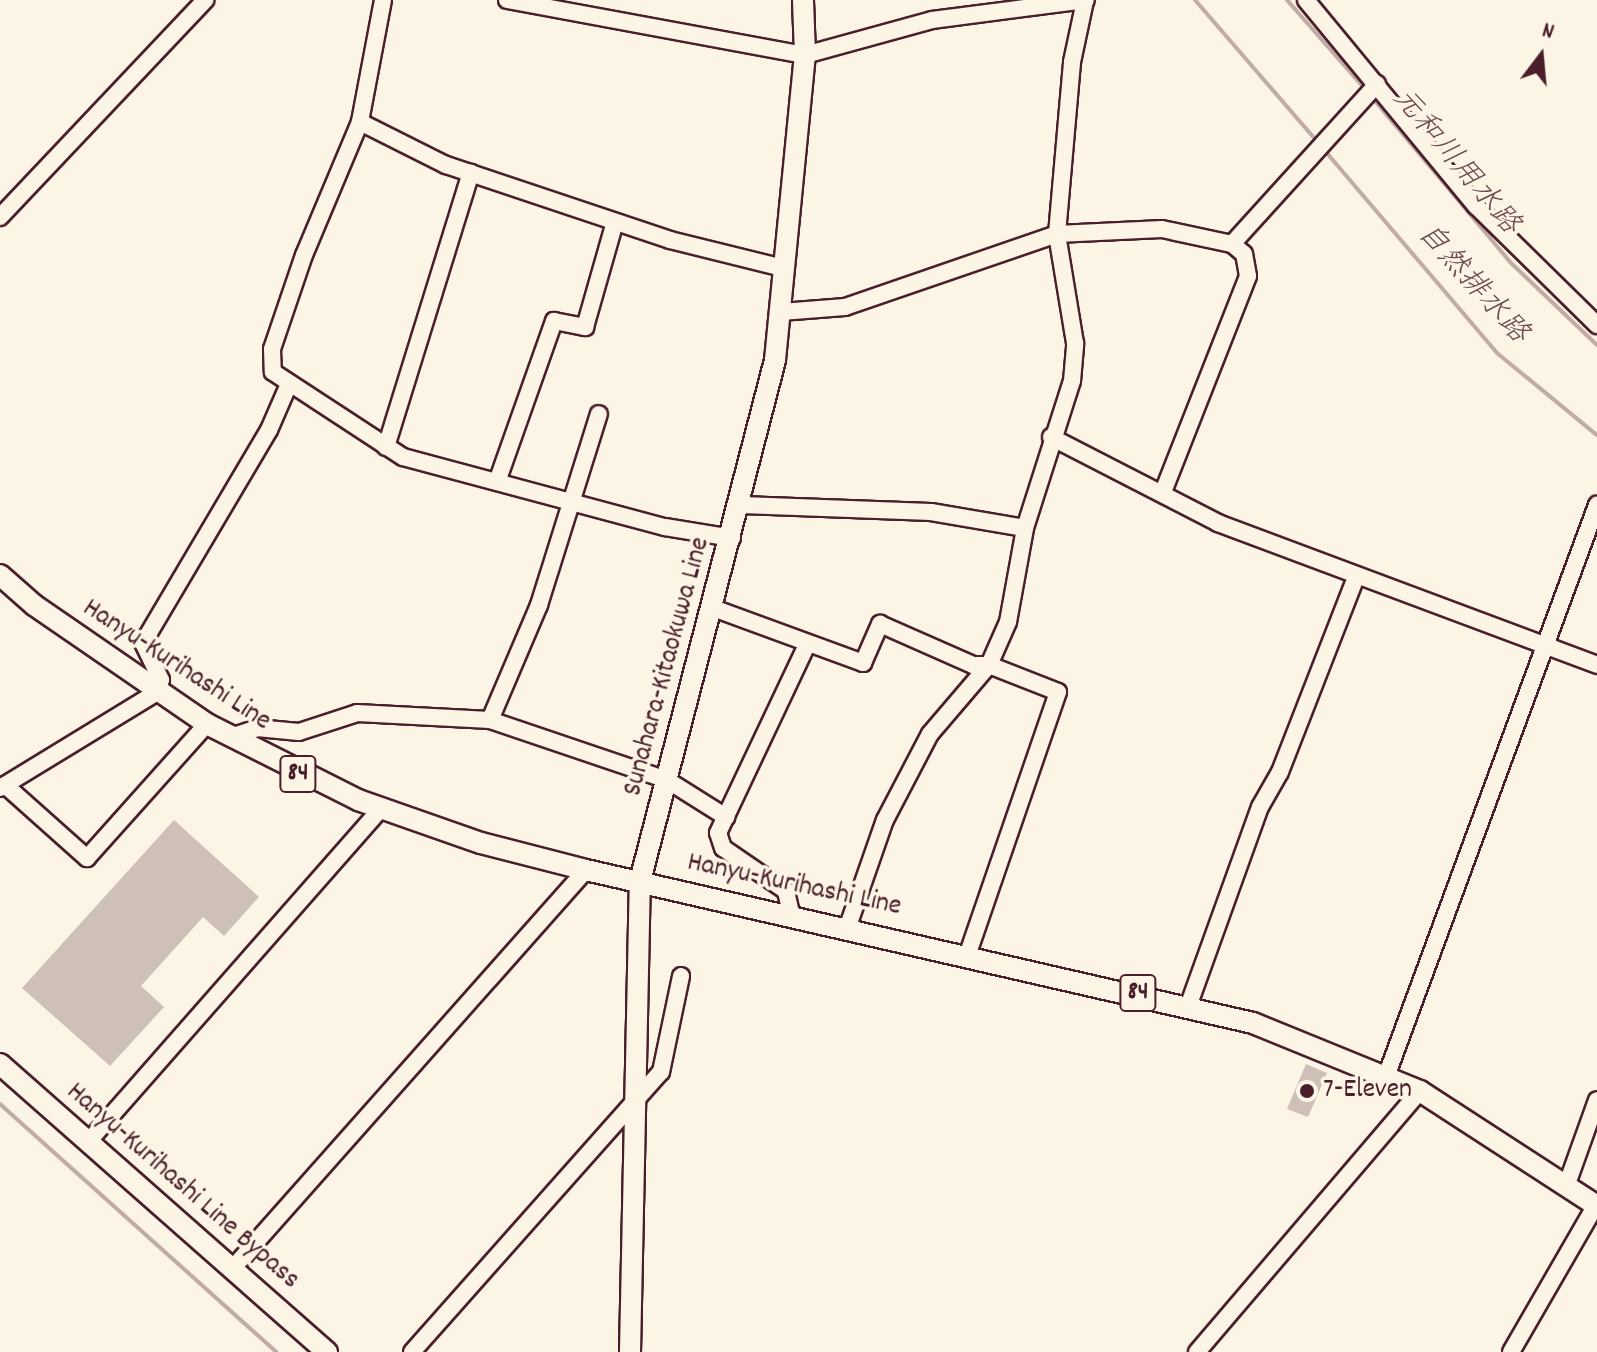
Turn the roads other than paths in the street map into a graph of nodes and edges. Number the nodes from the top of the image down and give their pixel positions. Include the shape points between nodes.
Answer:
1 (205, 0) edge
2 (383, 0) edge
3 (507, 0) edge
4 (803, 0) edge
5 (1086, 0) edge
6 (1306, 0) edge
7 (805, 55) junction
8 (1377, 84) junction
9 (360, 122) junction
10 (471, 173) junction
11 (0, 217) edge
12 (615, 222) junction
13 (1057, 234) junction
14 (1232, 244) junction
15 (783, 268) junction
16 (781, 312) junction
17 (1597, 325) edge
18 (289, 384) junction
19 (599, 414) dead end
20 (1051, 437) junction
21 (386, 447) junction
22 (497, 482) junction
23 (1163, 492) junction
24 (570, 502) junction
25 (742, 505) junction
26 (1597, 505) edge
27 (1025, 528) junction
28 (732, 538) junction
29 (0, 575) edge
30 (1356, 577) junction
31 (713, 608) junction
32 (808, 643) junction
33 (1545, 646) junction
34 (989, 665) junction
35 (1597, 665) edge
36 (157, 692) junction
37 (490, 720) junction
38 (207, 724) junction
39 (230, 737) junction
40 (667, 780) junction
41 (3, 786) edge
42 (381, 809) junction
43 (726, 817) junction
44 (586, 870) junction
45 (640, 881) junction
46 (791, 913) junction
47 (848, 926) junction
48 (968, 953) junction
49 (681, 976) dead end
50 (1189, 1004) junction
51 (0, 1064) edge
52 (1387, 1074) junction
53 (1420, 1091) junction
54 (1597, 1100) edge
55 (633, 1101) junction
56 (88, 1142) junction
57 (1567, 1184) junction
58 (1596, 1206) edge
59 (232, 1269) junction
60 (327, 1352) edge
61 (412, 1352) edge
62 (630, 1352) edge
63 (1197, 1352) edge
64 (1511, 1352) edge

1 - 11 street
2 - 9 street
3 - 7 street
4 - 7 main road, Sunahara-Kitaokuwa Line
5 - 7 street via 944,18
5 - 13 street via 1072,62
6 - 8 street
7 - 15 main road, Sunahara-Kitaokuwa Line
8 - 14 street
8 - 17 street via 1476,206
9 - 10 street
9 - 18 street via 337,167 272,349 273,372
10 - 12 street
10 - 21 street
12 - 15 street
12 - 22 street via 585,327 554,321
13 - 14 street via 1109,227 1162,229
13 - 16 street via 845,307
13 - 20 street via 1075,343 1072,381
14 - 23 street via 1244,254 1248,276
15 - 16 main road, Sunahara-Kitaokuwa Line
16 - 25 main road, Sunahara-Kitaokuwa Line
18 - 21 street
18 - 36 street via 269,430 143,643 161,680
19 - 24 street
20 - 23 street
20 - 27 street
21 - 22 street
22 - 24 street
23 - 30 street via 1218,523
24 - 28 street
24 - 37 street via 539,605
25 - 27 street via 931,512
25 - 28 main road, Sunahara-Kitaokuwa Line
26 - 33 street
27 - 34 street via 1008,622
28 - 31 main road, Sunahara-Kitaokuwa Line
29 - 36 main road, Hanyu-Kurihashi Line / 84
30 - 33 street
30 - 50 street via 1280,772 1260,807
31 - 32 street
31 - 40 main road, Sunahara-Kitaokuwa Line
32 - 34 street via 863,663 880,624 973,665
32 - 43 street
33 - 35 street
33 - 52 street
34 - 47 street via 924,746 885,820
34 - 48 street via 1058,692
36 - 38 main road, Hanyu-Kurihashi Line / 84
36 - 41 street
37 - 39 street via 357,713 299,732 257,728
37 - 40 street
38 - 39 main road, Hanyu-Kurihashi Line / 84
38 - 41 street via 87,858
39 - 42 main road, Hanyu-Kurihashi Line / 84
40 - 43 street
40 - 45 main road, Sunahara-Kitaokuwa Line
42 - 44 main road, Hanyu-Kurihashi Line / 84
42 - 56 street
43 - 46 street via 718,841 786,891
44 - 45 main road, Hanyu-Kurihashi Line / 84
44 - 59 street
45 - 46 main road, Hanyu-Kurihashi Line / 84
45 - 55 main road, Sunahara-Kitaokuwa Line
46 - 47 main road, Hanyu-Kurihashi Line / 84
47 - 48 main road, Hanyu-Kurihashi Line / 84
48 - 50 main road, Hanyu-Kurihashi Line / 84
49 - 55 street via 664,1064
50 - 52 main road, Hanyu-Kurihashi Line / 84
51 - 56 main road, Hanyu-Kurihashi Line Bypass
52 - 53 main road, Hanyu-Kurihashi Line / 84
53 - 57 main road, Hanyu-Kurihashi Line / 84
53 - 63 street
54 - 57 street
55 - 61 street
55 - 62 main road, Sunahara-Kitaokuwa Line
56 - 59 main road, Hanyu-Kurihashi Line Bypass
57 - 58 main road, Hanyu-Kurihashi Line / 84
58 - 64 street
59 - 60 main road, Hanyu-Kurihashi Line Bypass

